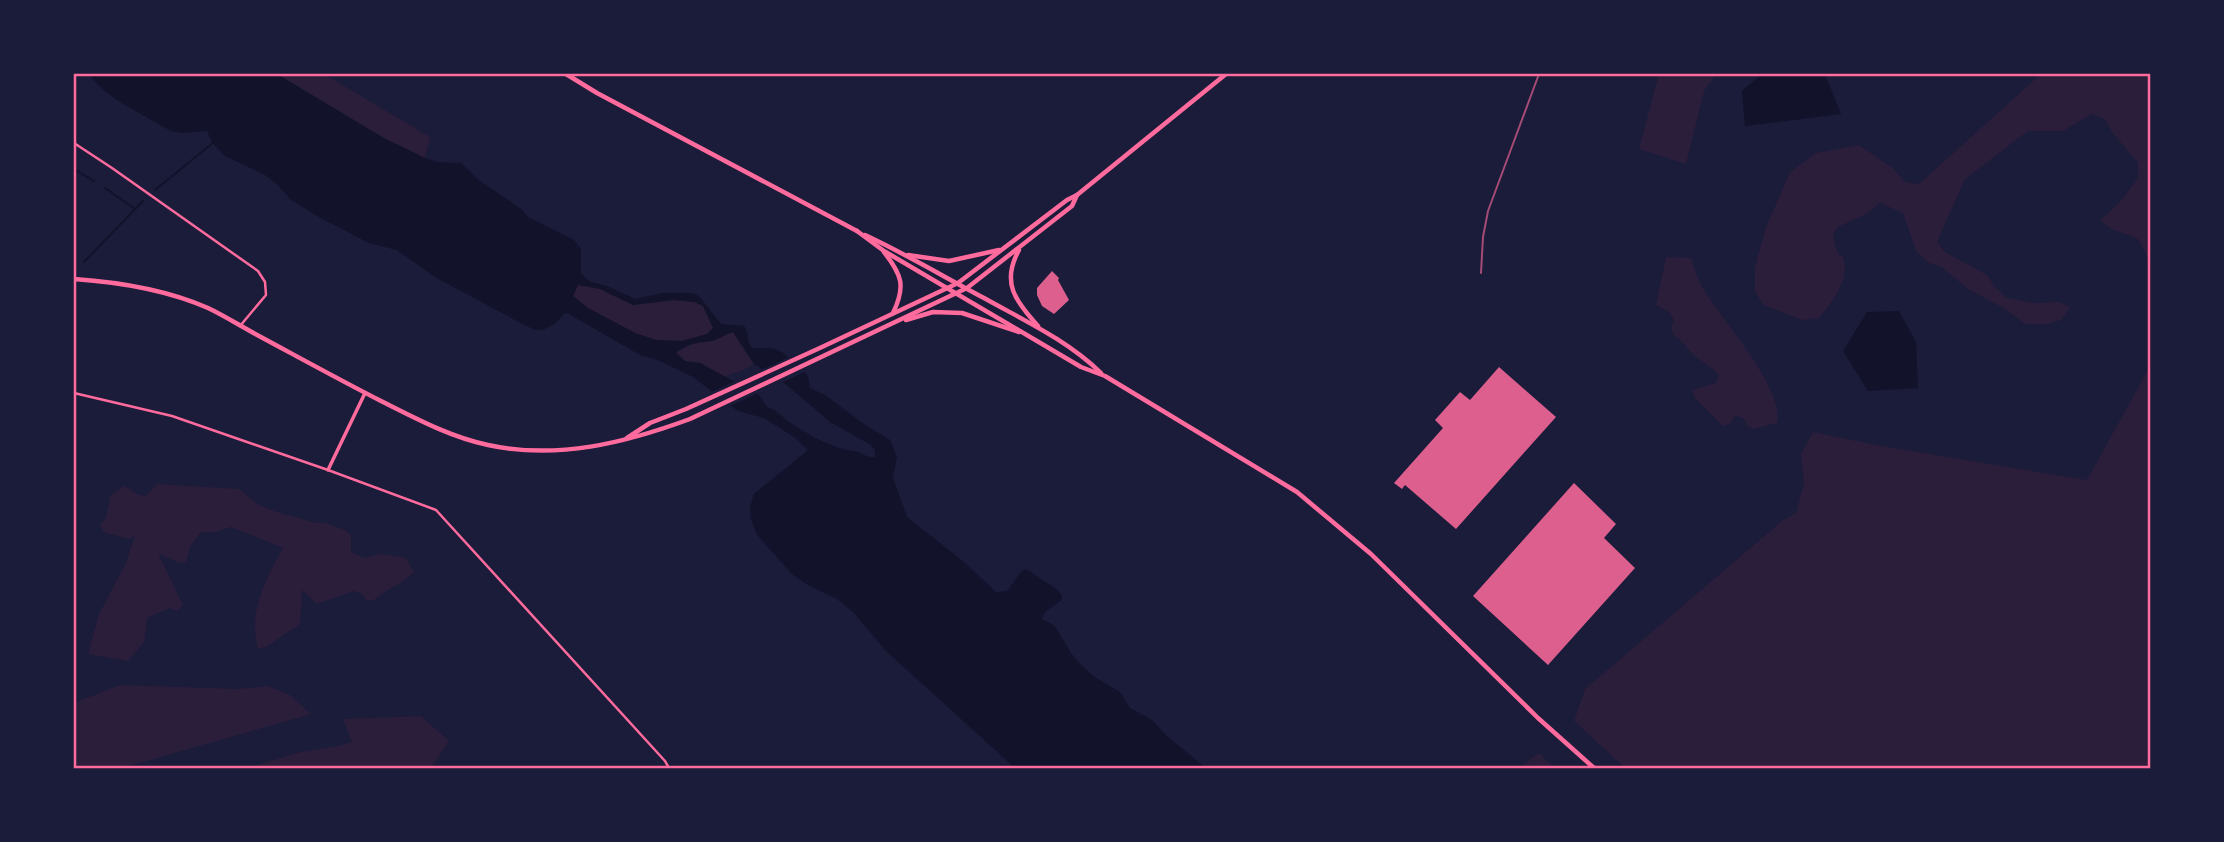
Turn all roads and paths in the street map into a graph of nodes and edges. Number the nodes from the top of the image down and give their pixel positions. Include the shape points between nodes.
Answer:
1 (566, 74) edge
2 (1226, 74) edge
3 (577, 76) edge
4 (74, 143) edge
5 (1077, 195) junction
6 (857, 231) junction
7 (1020, 248) junction
8 (1003, 249) junction
9 (884, 251) junction
10 (908, 255) junction
11 (74, 279) edge
12 (958, 283) junction
13 (946, 288) junction
14 (967, 288) junction
15 (956, 293) junction
16 (893, 313) junction
17 (892, 324) junction
18 (240, 326) junction
19 (1038, 326) junction
20 (1026, 335) junction
21 (1105, 376) junction
22 (74, 393) edge
23 (365, 393) junction
24 (623, 440) junction
25 (328, 470) junction
26 (669, 768) edge
27 (1594, 768) edge

1 - 3 main road
2 - 5 main road
3 - 6 main road via 643,118
4 - 18 street via 258,271 266,295
5 - 7 main road via 1072,205
5 - 8 main road
6 - 9 main road
6 - 10 main road
7 - 14 main road
7 - 19 main road via 1011,268 1014,296
8 - 10 main road via 949,261
8 - 12 main road
9 - 13 main road
9 - 16 main road via 902,286
10 - 12 main road
11 - 18 main road via 171,295
12 - 13 main road
12 - 14 main road
13 - 15 main road
13 - 16 main road
14 - 15 main road
14 - 19 main road
15 - 17 main road
15 - 20 main road
16 - 24 main road via 650,423
17 - 20 main road via 933,312 962,313
17 - 24 main road via 690,419
18 - 23 main road
19 - 21 main road
20 - 21 main road
21 - 27 main road via 1297,492 1371,554
22 - 25 street via 172,416
23 - 24 main road via 430,426 488,445 547,451
23 - 25 street
25 - 26 street via 436,510

